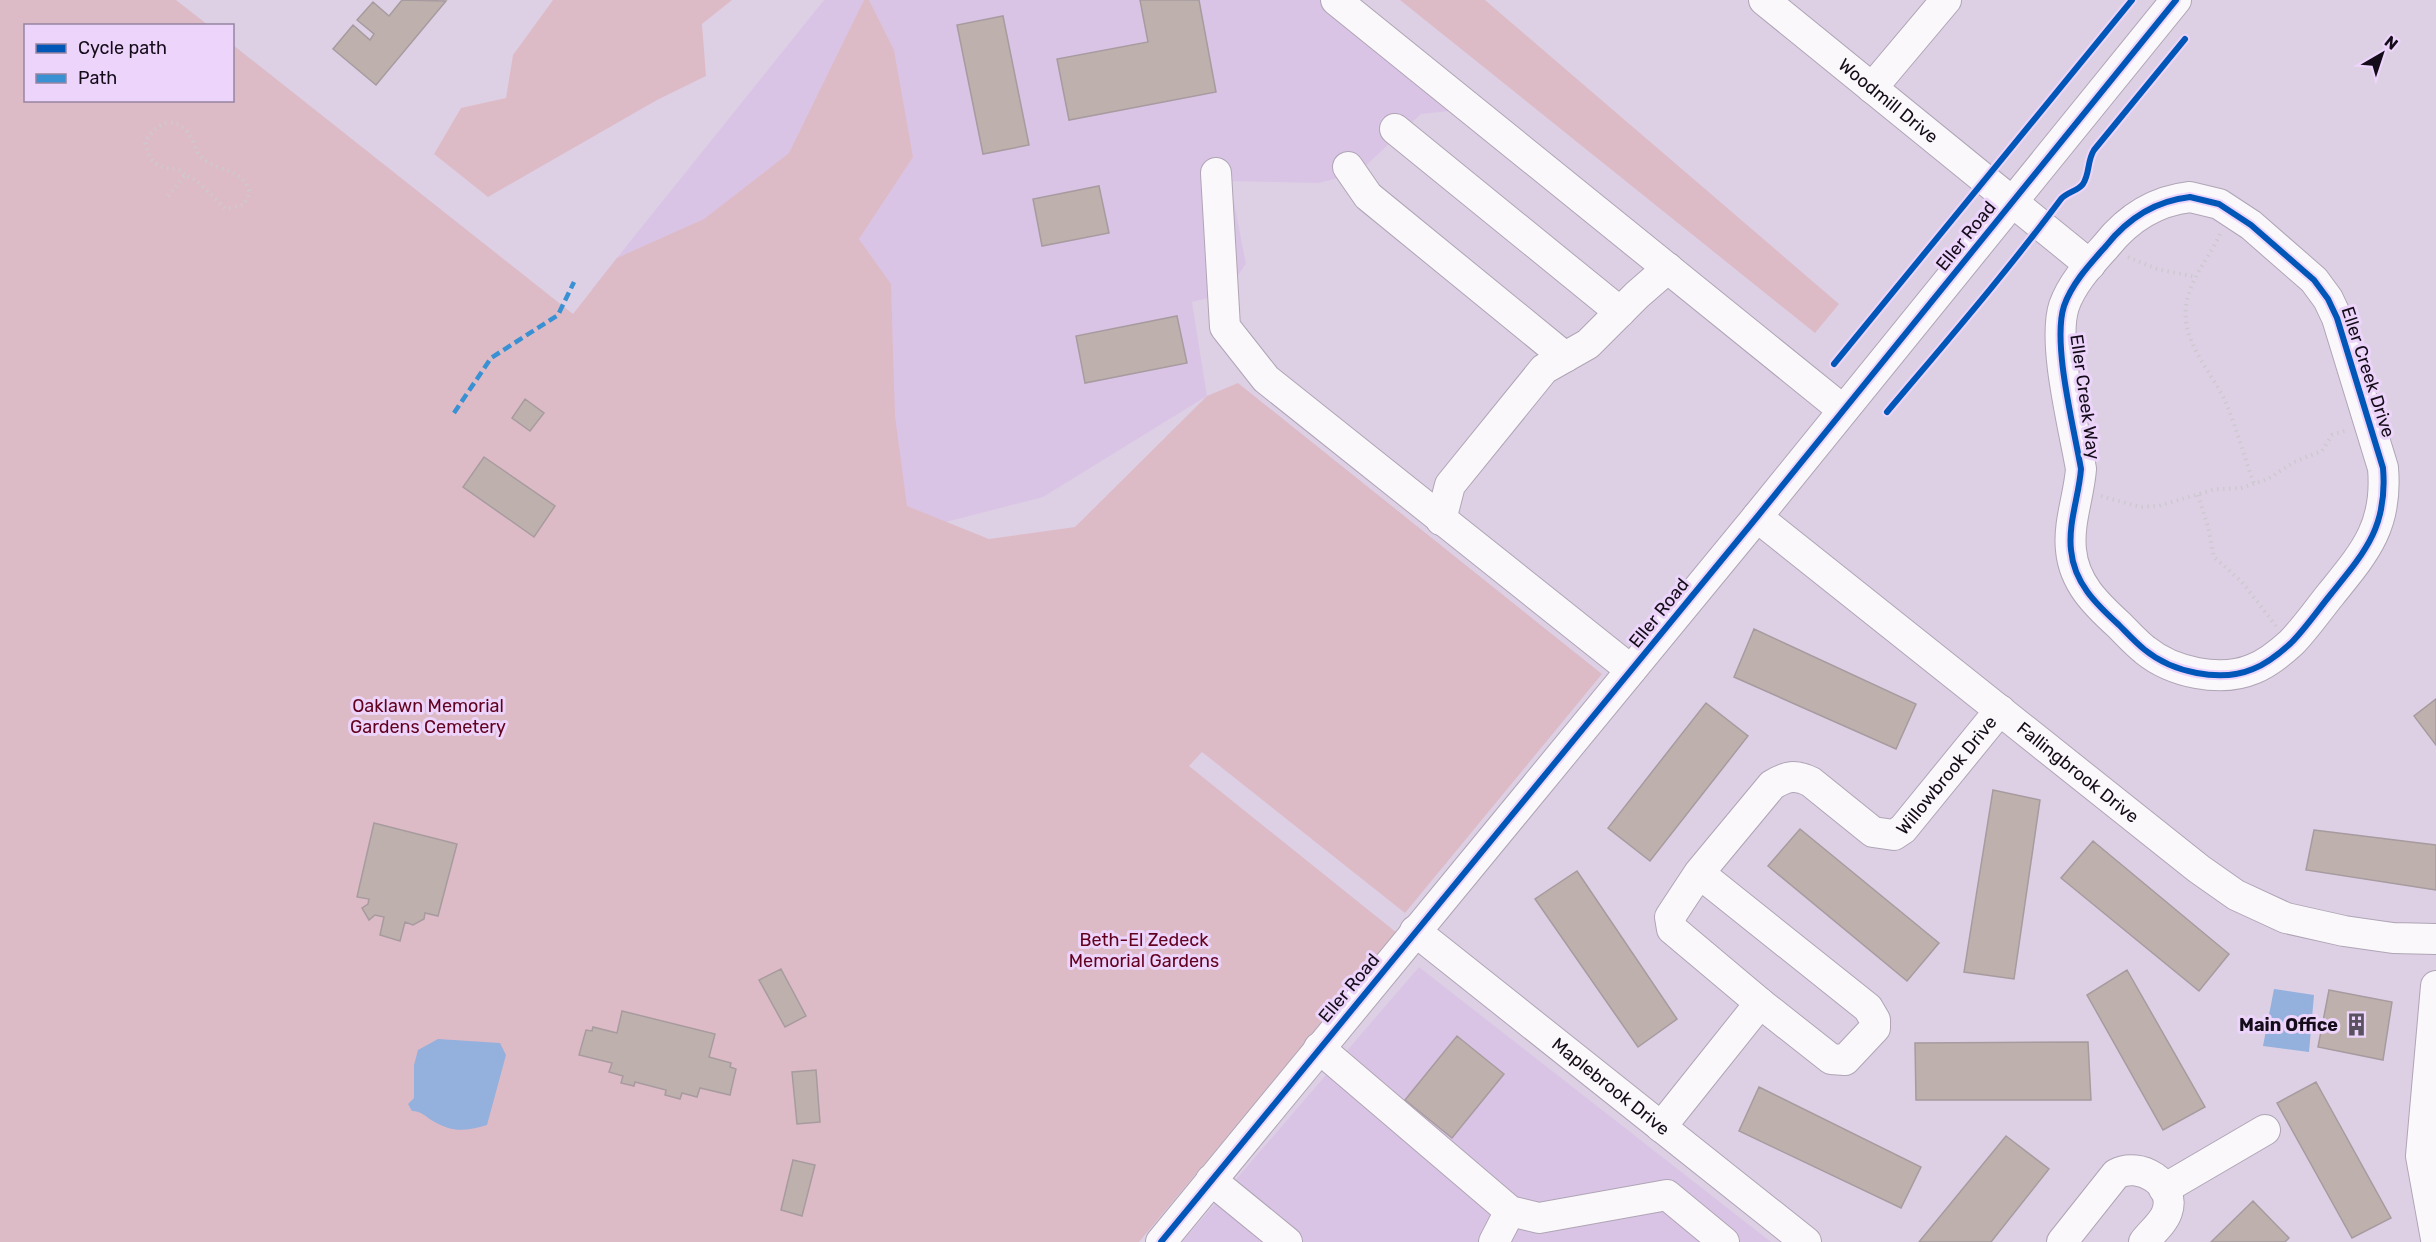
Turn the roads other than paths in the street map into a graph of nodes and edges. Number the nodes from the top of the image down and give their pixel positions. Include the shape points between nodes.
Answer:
1 (1336, 0) edge
2 (1764, 0) edge
3 (1946, 0) edge
4 (2176, 0) edge
5 (1872, 88) junction
6 (1395, 129) dead end
7 (1348, 167) dead end
8 (1216, 173) dead end
9 (2013, 203) junction
10 (2098, 254) junction
11 (1668, 268) junction
12 (1620, 312) junction
13 (1565, 357) junction
14 (1843, 410) junction
15 (1757, 517) junction
16 (1441, 520) junction
17 (2287, 646) joint
18 (1632, 670) junction
19 (2000, 710) junction
20 (1699, 873) junction
21 (1415, 931) junction
22 (2436, 939) edge
23 (2436, 986) edge
24 (1760, 1003) junction
25 (1318, 1048) junction
26 (1661, 1127) junction
27 (2265, 1130) dead end
28 (1211, 1180) junction
29 (2164, 1189) junction
30 (1510, 1211) junction
31 (1708, 1239) edge
32 (2436, 1239) edge
33 (1161, 1242) edge
34 (1287, 1242) edge
35 (1494, 1242) edge
36 (1806, 1242) edge
37 (2062, 1242) edge
38 (2144, 1242) edge

1 - 11 street
2 - 5 street, Woodmill Drive
3 - 5 street
4 - 9 street, Eller Road
5 - 9 street, Woodmill Drive
6 - 12 street
7 - 13 street via 1368,195
8 - 16 street via 1225,327 1266,379
9 - 10 street
9 - 14 street, Eller Road
10 - 17 street, Eller Creek Way via 2073,287 2060,322 2059,339 2081,469 2071,528 2076,574 2092,600 2146,651 2179,668 2211,675 2252,670
10 - 17 street, Eller Creek Drive via 2136,216 2171,199 2205,199 2236,214 2314,280 2328,298 2383,468 2383,508 2374,535 2347,574
11 - 12 street
11 - 14 street
12 - 13 street via 1588,344
13 - 16 street via 1544,369 1450,485
14 - 15 street, Eller Road
15 - 18 street, Eller Road
15 - 19 street, Fallingbrook Drive
16 - 18 street
18 - 21 street, Eller Road
19 - 20 street, Willowbrook Drive via 1894,835 1873,831 1811,782 1786,776 1772,784
19 - 22 street, Fallingbrook Drive via 2236,895 2286,918 2344,931
20 - 24 street, Willowbrook Drive via 1669,924
20 - 24 street, Willowbrook Drive via 1868,1008 1875,1028 1845,1060 1832,1059
21 - 25 street, Eller Road
21 - 26 street, Maplebrook Drive
23 - 32 street via 2421,1156
24 - 26 street
25 - 28 street, Eller Road
25 - 30 street
26 - 36 street, Maplebrook Drive
27 - 29 street
28 - 33 street, Eller Road
28 - 34 street
29 - 37 street via 2160,1182 2140,1170 2126,1169 2116,1174
29 - 38 street via 2169,1203 2167,1213
30 - 31 street via 1539,1218 1667,1195
30 - 35 street

